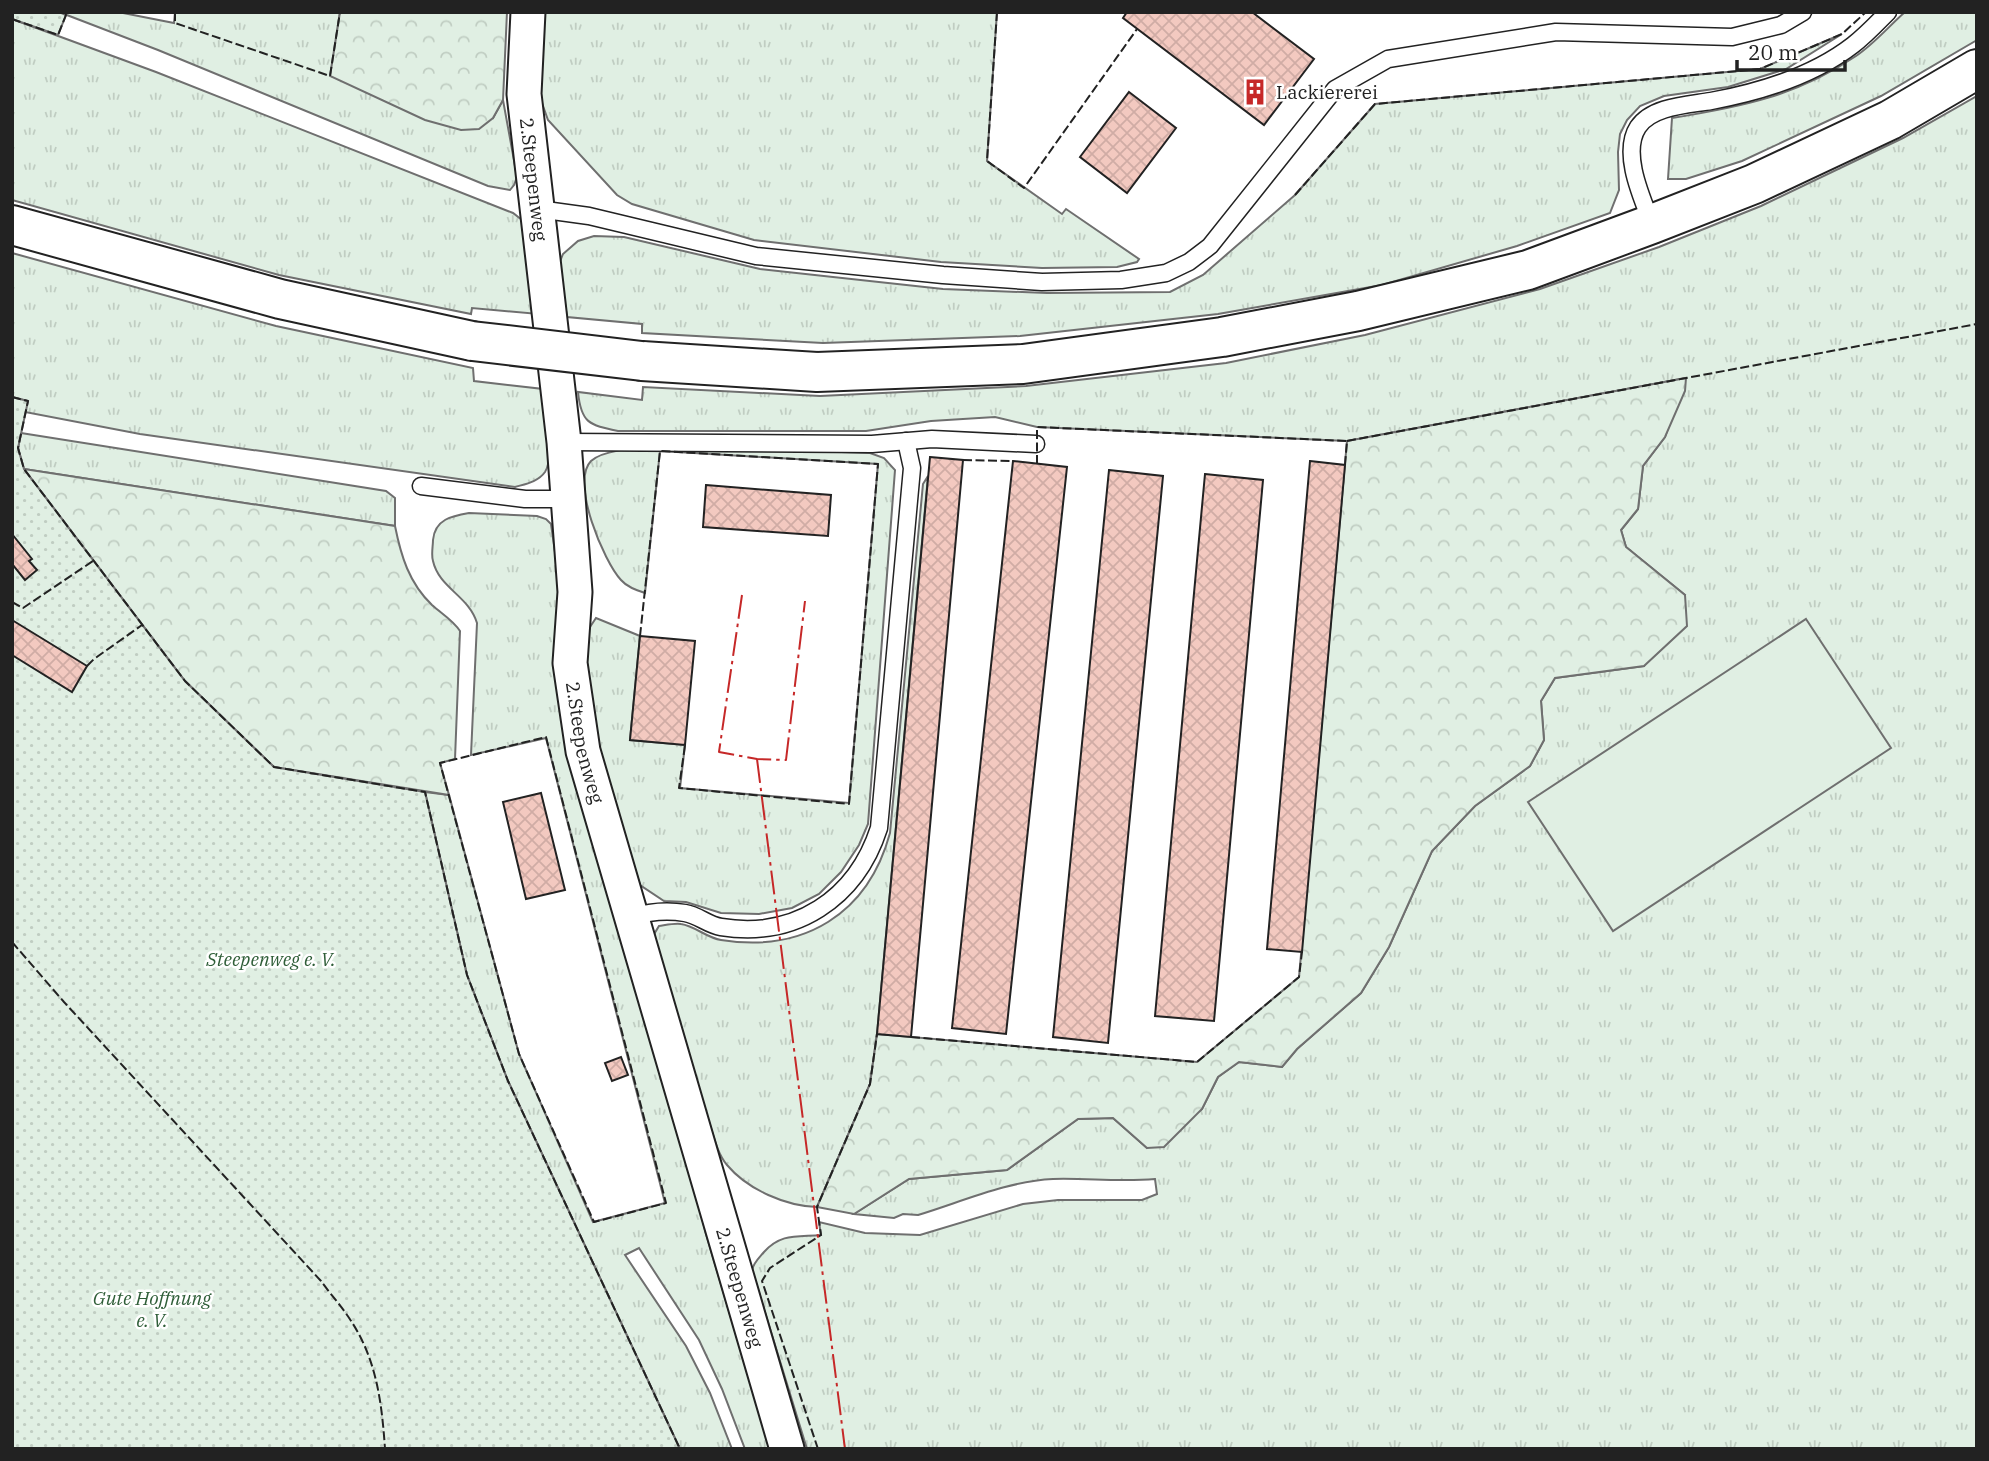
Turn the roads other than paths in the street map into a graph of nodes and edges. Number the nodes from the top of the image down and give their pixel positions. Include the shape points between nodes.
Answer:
1 (528, 12) edge
2 (1803, 12) edge
3 (1888, 12) edge
4 (1977, 69) edge
5 (538, 209) junction
6 (1652, 224) junction
7 (12, 225) edge
8 (906, 441) junction
9 (564, 442) junction
10 (1037, 444) dead end
11 (421, 486) dead end
12 (568, 499) junction
13 (632, 917) junction
14 (787, 1449) edge

1 - 5 street, 2.Steepenweg via 524,94
2 - 5 lane via 1781,26 1732,37 1556,32 1388,59 1335,89 1210,246 1166,272 1121,280 1030,281 756,256 589,216
3 - 6 lane via 1852,46 1793,79 1649,116 1633,137 1631,151 1638,188
4 - 6 main road via 1890,120 1754,184
5 - 9 street, 2.Steepenweg
6 - 7 main road, bridge via 1528,270 1358,311 1222,337 1023,364 817,372 642,361 472,341 280,299
8 - 9 lane
8 - 10 lane
8 - 13 lane via 912,468 879,828 872,852 853,880 824,907 794,922 758,929 719,927 686,913 648,912
9 - 12 street, 2.Steepenweg
11 - 12 lane via 525,499
12 - 13 street, 2.Steepenweg via 575,592 570,663 583,751
13 - 14 street, 2.Steepenweg

